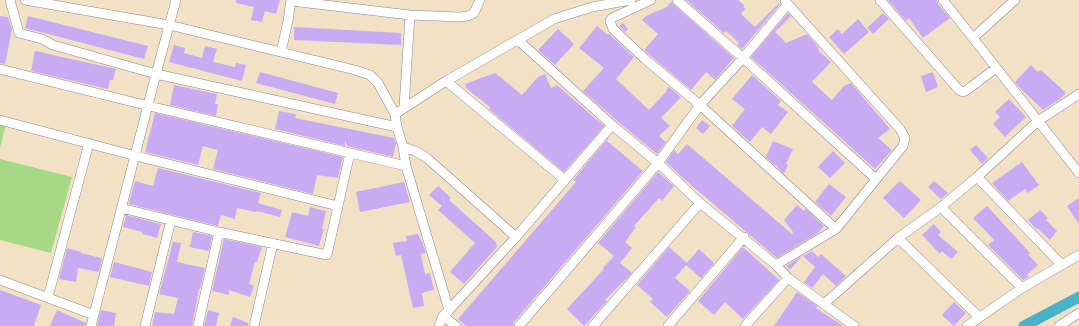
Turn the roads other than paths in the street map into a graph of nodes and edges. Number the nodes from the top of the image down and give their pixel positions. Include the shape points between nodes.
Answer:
1 (10, 0) edge
2 (25, 0) edge
3 (176, 0) edge
4 (291, 0) edge
5 (480, 0) edge
6 (631, 0) edge
7 (651, 0) edge
8 (676, 0) edge
9 (880, 0) edge
10 (943, 0) edge
11 (1015, 0) edge
12 (787, 2) edge
13 (410, 15) junction
14 (169, 24) junction
15 (973, 38) junction
16 (518, 40) junction
17 (281, 52) junction
18 (744, 58) junction
19 (996, 68) junction
20 (0, 69) edge
21 (156, 74) junction
22 (446, 81) junction
23 (1079, 94) edge
24 (700, 105) junction
25 (149, 106) junction
26 (404, 107) junction
27 (395, 114) junction
28 (0, 120) edge
29 (1038, 121) junction
30 (612, 125) junction
31 (397, 127) junction
32 (89, 143) junction
33 (403, 147) junction
34 (350, 153) junction
35 (136, 156) junction
36 (658, 163) junction
37 (406, 166) junction
38 (1079, 173) edge
39 (978, 177) junction
40 (876, 179) junction
41 (565, 180) junction
42 (700, 203) junction
43 (338, 206) junction
44 (941, 207) junction
45 (121, 208) junction
46 (171, 220) junction
47 (836, 229) junction
48 (219, 232) junction
49 (516, 237) junction
50 (744, 237) junction
51 (898, 238) junction
52 (273, 243) junction
53 (1079, 255) edge
54 (1061, 264) junction
55 (776, 265) junction
56 (788, 278) junction
57 (0, 280) edge
58 (1022, 288) junction
59 (48, 297) junction
60 (824, 304) junction
61 (446, 313) junction
62 (1079, 313) edge
63 (94, 315) junction
64 (979, 317) junction
65 (91, 326) edge
66 (145, 326) edge
67 (198, 326) edge
68 (254, 326) edge
69 (439, 326) edge
70 (456, 326) edge
71 (519, 326) edge
72 (593, 326) edge
73 (668, 326) edge
74 (745, 326) edge
75 (854, 326) edge
76 (967, 326) edge
77 (1059, 326) edge

1 - 21 street via 19,33
2 - 14 street
3 - 14 street
4 - 13 street
4 - 17 street
5 - 13 street via 474,13 468,16
6 - 16 street via 592,7 554,19
7 - 24 street via 612,18 610,25 645,59
8 - 18 street
9 - 19 street via 959,90 967,90
10 - 15 street
11 - 15 street
12 - 18 street
12 - 40 street via 904,135 903,146
13 - 26 street
14 - 17 street
14 - 21 street
15 - 19 street
16 - 22 street
16 - 30 street
17 - 27 street via 370,75 378,83
18 - 24 street
18 - 40 street
19 - 29 street
20 - 25 street
21 - 25 street
21 - 31 street
22 - 26 street
22 - 41 street
23 - 29 street
24 - 36 street
24 - 47 street
25 - 34 street
25 - 35 street
26 - 27 street
27 - 31 street
28 - 32 street
29 - 38 street
29 - 39 street
30 - 36 street
30 - 41 street
31 - 33 street
32 - 35 street
32 - 59 street
33 - 37 street
33 - 49 street via 427,158
34 - 37 street
34 - 43 street
35 - 43 street
35 - 45 street
36 - 42 street
36 - 71 street
37 - 61 street
39 - 44 street
39 - 54 street
40 - 47 street
41 - 49 street
42 - 50 street
42 - 72 street
43 - 52 street via 327,255
44 - 51 street
44 - 58 street
45 - 46 street
45 - 63 street
46 - 48 street
46 - 66 street
47 - 55 street
48 - 52 street
48 - 67 street
49 - 61 street
50 - 55 street
50 - 73 street
51 - 60 street
51 - 64 street
52 - 68 street
53 - 54 street
54 - 58 street
55 - 56 street
56 - 60 street
56 - 74 street
57 - 59 street
58 - 64 street
59 - 63 street
60 - 75 street
61 - 69 street
61 - 70 street
62 - 77 street
63 - 65 street
64 - 76 street

